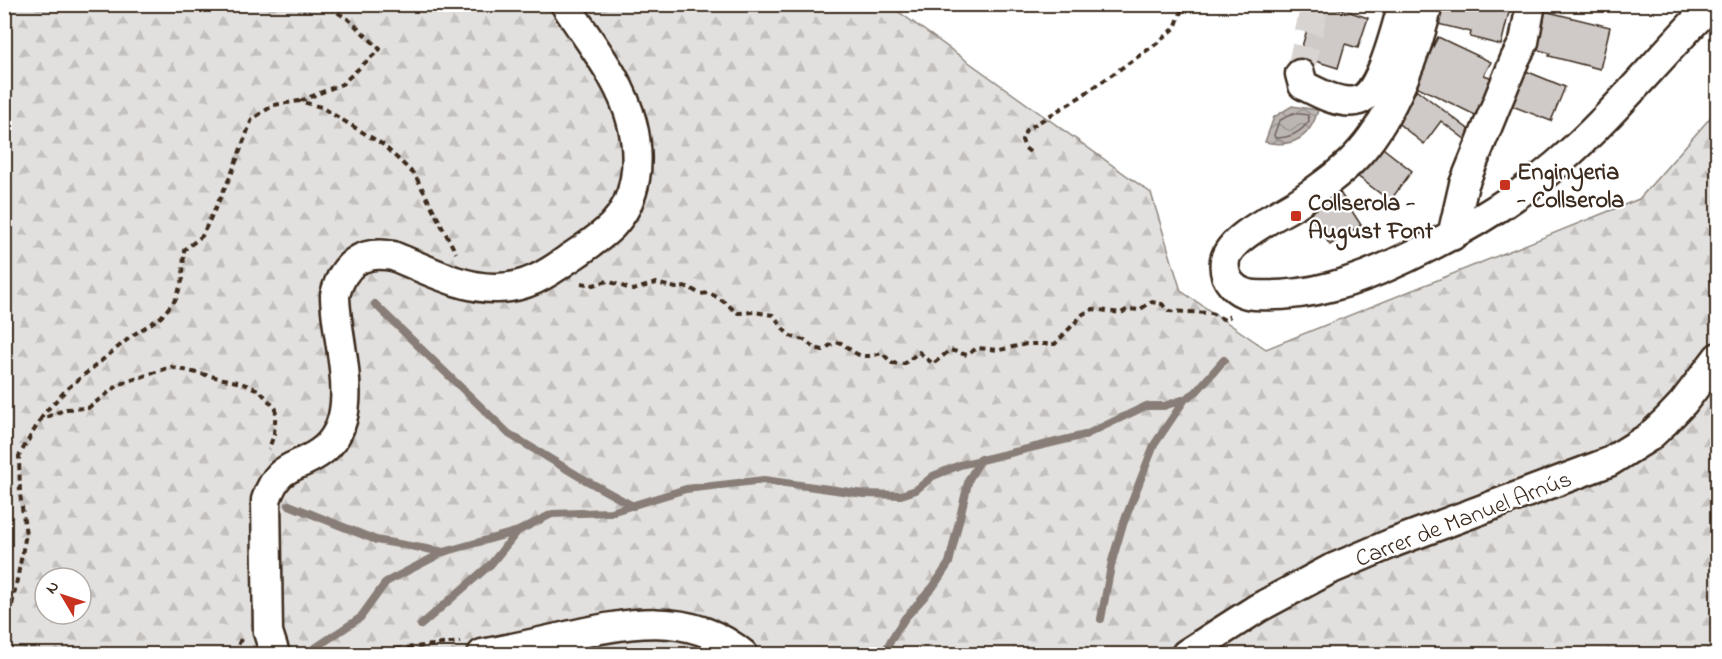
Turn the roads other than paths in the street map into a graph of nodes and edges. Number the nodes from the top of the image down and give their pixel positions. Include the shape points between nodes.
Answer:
1 (565, 4) edge
2 (1403, 4) edge
3 (1428, 4) edge
4 (1531, 4) edge
5 (1712, 4) edge
6 (1300, 74) dead end
7 (1452, 237) junction
8 (1718, 357) edge
9 (275, 654) edge
10 (482, 654) edge
11 (743, 654) edge
12 (1186, 654) edge

1 - 9 street via 626,103 636,161 631,197 600,237 534,281 516,287 468,285 383,254 362,258 344,271 334,295 346,402 343,422 328,446 277,477 269,489 265,510 268,632
2 - 6 street via 1377,81 1368,95 1356,102 1330,99 1303,85
3 - 7 street via 1397,90 1361,152 1344,169 1230,249 1226,276 1241,292 1254,295 1311,292 1372,274
4 - 7 street via 1524,42 1464,184
5 - 7 street via 1555,166
8 - 12 street, Carrer de Manuel Arnús via 1666,421 1649,437 1609,462 1329,570 1258,608
10 - 11 street via 648,622 706,633

